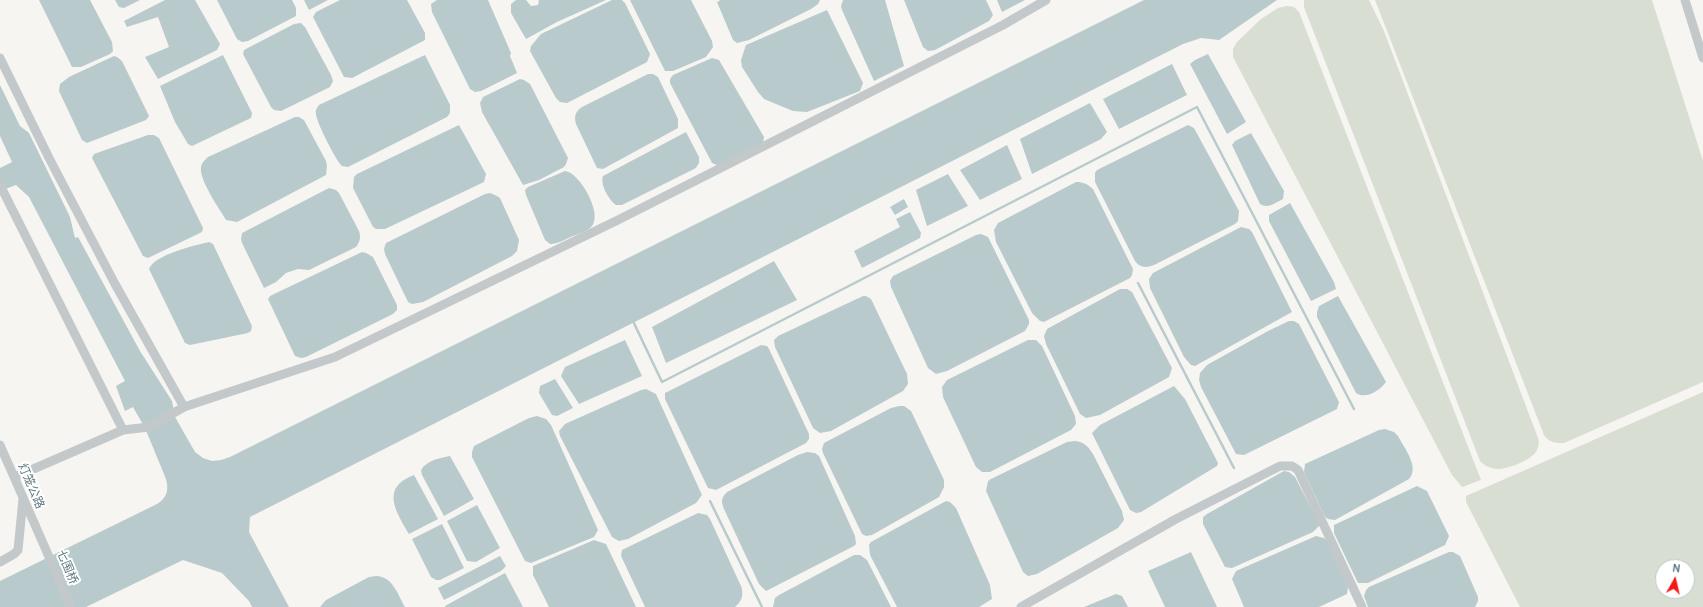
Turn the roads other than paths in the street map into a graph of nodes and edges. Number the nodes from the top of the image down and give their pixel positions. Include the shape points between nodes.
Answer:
1 (1046, 0) edge
2 (1685, 0) edge
3 (0, 58) edge
4 (1703, 58) edge
5 (0, 185) edge
6 (184, 407) junction
7 (123, 430) junction
8 (0, 445) edge
9 (15, 477) junction
10 (23, 498) junction
11 (40, 537) joint
12 (0, 562) edge
13 (71, 607) edge
14 (1021, 607) edge
15 (1362, 607) edge

1 - 6 street via 616,221 335,357
2 - 4 street
3 - 6 street via 115,284
5 - 7 street
6 - 7 street via 149,427
7 - 9 street
8 - 9 street, 灯笼公路
9 - 10 street, 灯笼公路
10 - 11 street, 灯笼公路
10 - 12 street via 18,550
11 - 13 street, 七围桥
14 - 15 street via 1176,519 1280,466 1292,466 1298,470

